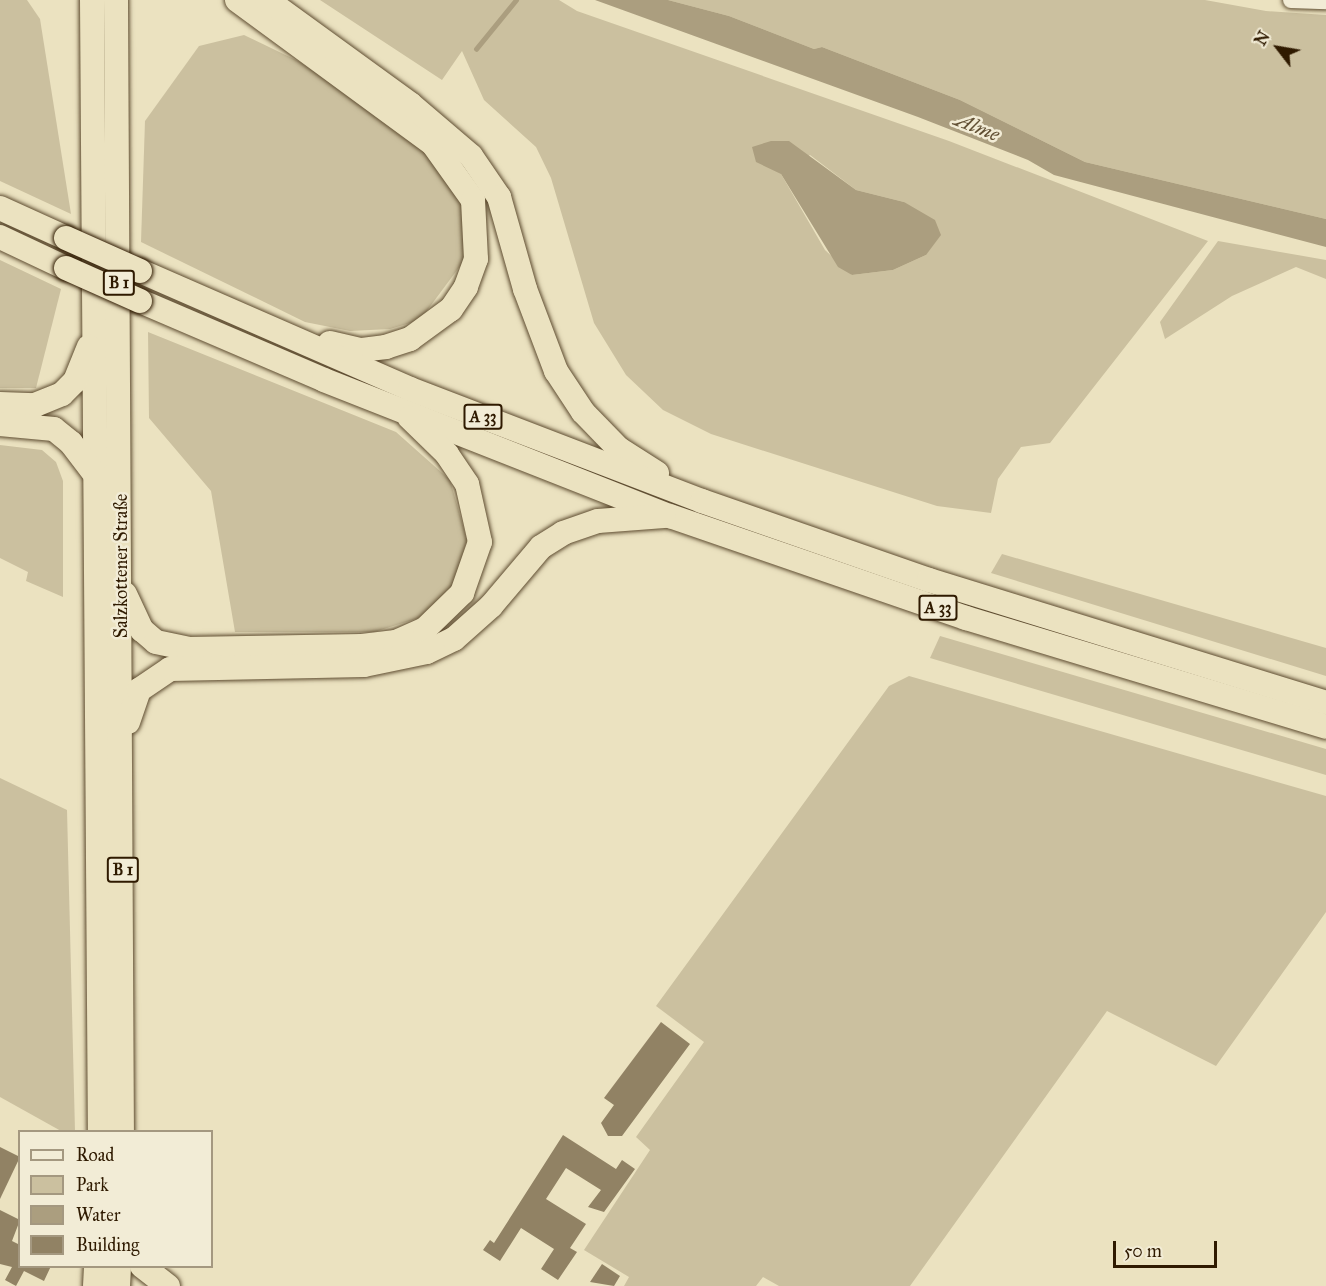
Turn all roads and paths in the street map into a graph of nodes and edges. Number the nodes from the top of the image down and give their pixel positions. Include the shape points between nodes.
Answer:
1 (92, 0) edge
2 (237, 0) edge
3 (267, 0) edge
4 (1291, 0) edge
5 (1326, 1) edge
6 (119, 5) edge
7 (0, 208) edge
8 (0, 237) edge
9 (94, 327) junction
10 (266, 328) junction
11 (0, 404) edge
12 (402, 410) junction
13 (0, 424) edge
14 (97, 477) junction
15 (702, 501) junction
16 (670, 516) junction
17 (121, 583) junction
18 (1326, 703) edge
19 (1326, 727) edge
20 (122, 747) junction
21 (100, 1130) edge
22 (122, 1130) edge
23 (96, 1268) edge
24 (119, 1268) edge
25 (145, 1268) edge
26 (95, 1286) edge
27 (118, 1286) edge
28 (168, 1286) edge

1 - 9 highway, Salzkottener Straße / B 1
2 - 10 highway via 433,144 473,200 477,240 466,286 456,302 410,339 360,350
3 - 15 highway via 410,104 471,156 499,197 538,329 567,387 619,449
4 - 5 street
6 - 17 highway, Salzkottener Straße / B 1
7 - 10 highway, A 33, bridge
8 - 12 highway, A 33, bridge via 140,301
9 - 11 highway via 75,381 62,394 35,405
9 - 14 highway, Salzkottener Straße / B 1
10 - 15 highway, A 33
12 - 16 highway, A 33
12 - 17 highway via 447,454 467,484 478,515 480,542 475,567 462,593 425,629 396,642 362,646 169,647 142,630
13 - 14 highway via 54,429 71,443
14 - 21 highway, Salzkottener Straße / B 1
15 - 18 highway, A 33 via 929,580
16 - 19 highway, A 33 via 966,618
16 - 20 highway via 598,521 563,533 541,547 469,626 427,652 364,665 170,669 140,690
17 - 20 highway, Salzkottener Straße / B 1
20 - 22 highway, Salzkottener Straße / B 1
23 - 26 highway
24 - 27 highway
25 - 28 highway

